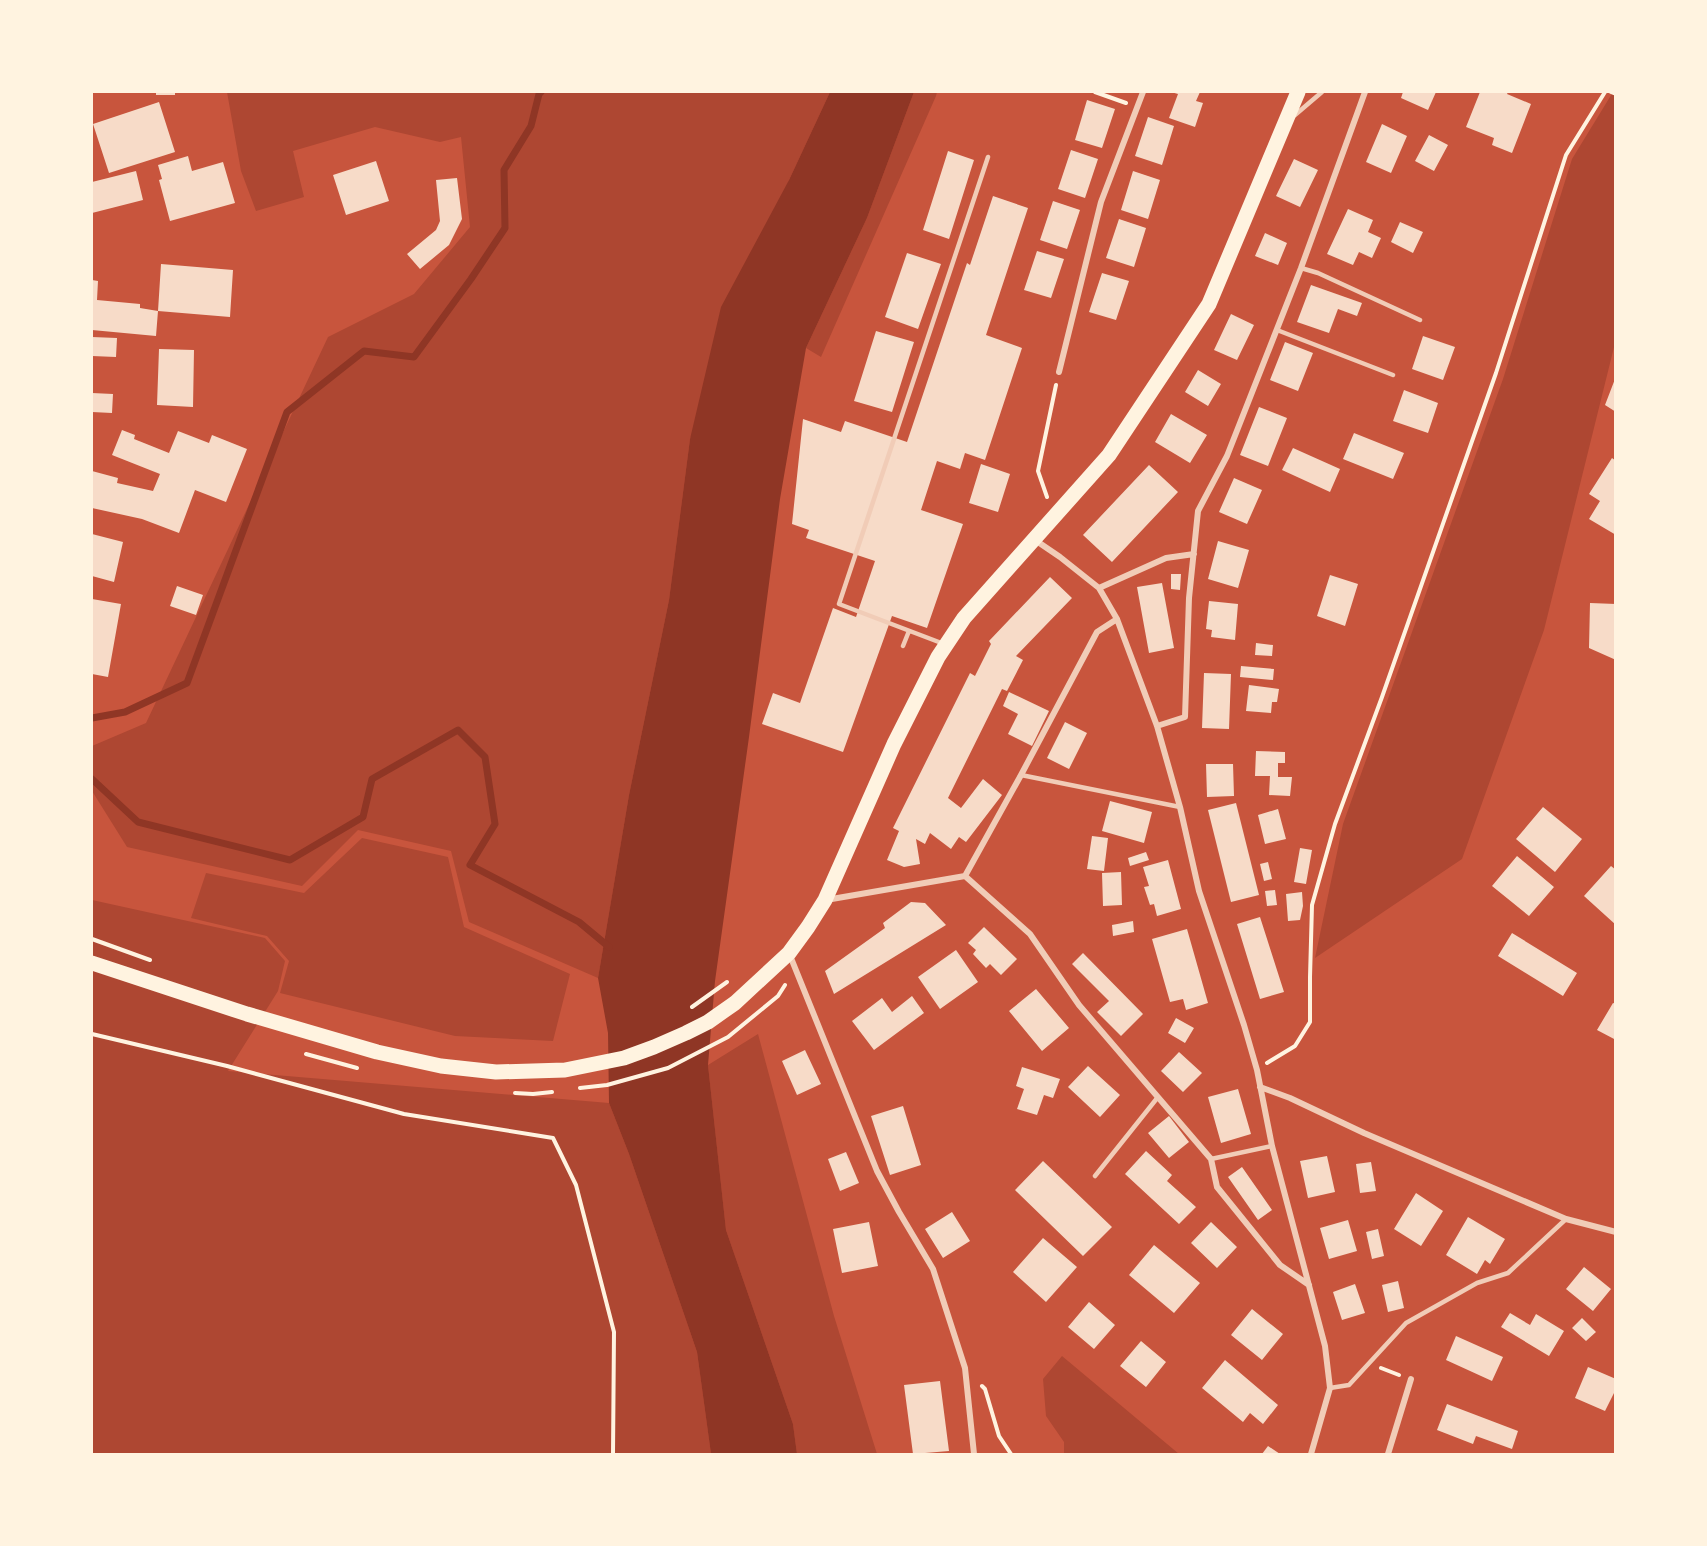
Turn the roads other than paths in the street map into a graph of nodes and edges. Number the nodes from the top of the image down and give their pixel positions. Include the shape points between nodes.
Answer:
1 (1143, 92) edge
2 (1298, 92) edge
3 (1322, 92) edge
4 (1365, 92) edge
5 (1286, 123) junction
6 (988, 157) dead end
7 (1301, 268) junction
8 (1420, 320) dead end
9 (1277, 330) junction
10 (1059, 372) road end
11 (1393, 375) dead end
12 (1035, 540) junction
13 (1194, 554) junction
14 (1099, 588) junction
15 (1117, 619) junction
16 (909, 631) junction
17 (947, 644) junction
18 (903, 646) dead end
19 (1157, 726) junction
20 (1021, 775) junction
21 (1179, 807) junction
22 (964, 876) junction
23 (825, 900) junction
24 (789, 953) junction
25 (92, 963) edge
26 (1260, 1087) junction
27 (1158, 1097) junction
28 (1272, 1146) junction
29 (1210, 1159) junction
30 (1095, 1176) dead end
31 (1566, 1219) junction
32 (1616, 1232) edge
33 (1310, 1285) junction
34 (1411, 1379) road end
35 (1330, 1388) junction
36 (974, 1455) edge
37 (1311, 1455) edge
38 (1388, 1455) edge

1 - 10 street via 1101,202
2 - 5 main road
3 - 5 lane
4 - 7 street
5 - 12 main road via 1209,304 1109,455
6 - 16 lane via 839,604
7 - 8 lane
7 - 9 street
9 - 11 lane
9 - 13 street via 1227,456 1198,511
12 - 14 street
12 - 17 main road via 964,618
13 - 14 street via 1166,558
13 - 19 street via 1185,717
14 - 15 street
15 - 19 street
15 - 20 street via 1097,632
16 - 17 lane
16 - 18 lane
17 - 23 main road via 894,744
19 - 21 street
20 - 21 lane
20 - 22 street
21 - 26 street via 1199,891 1244,1025
22 - 23 street
22 - 27 street via 1030,934 1079,1005
23 - 24 main road
24 - 25 main road via 735,1003 708,1022 654,1047 624,1058 565,1070 496,1072 441,1066 367,1050
24 - 36 street via 877,1171 933,1269 965,1368
26 - 28 street
26 - 31 street
27 - 29 street
27 - 30 lane
28 - 29 lane
28 - 33 street
29 - 33 street via 1217,1187 1280,1265
31 - 32 street
31 - 35 lane via 1508,1273 1477,1283 1406,1323 1349,1385
33 - 35 street via 1325,1346
34 - 38 street
35 - 37 street

